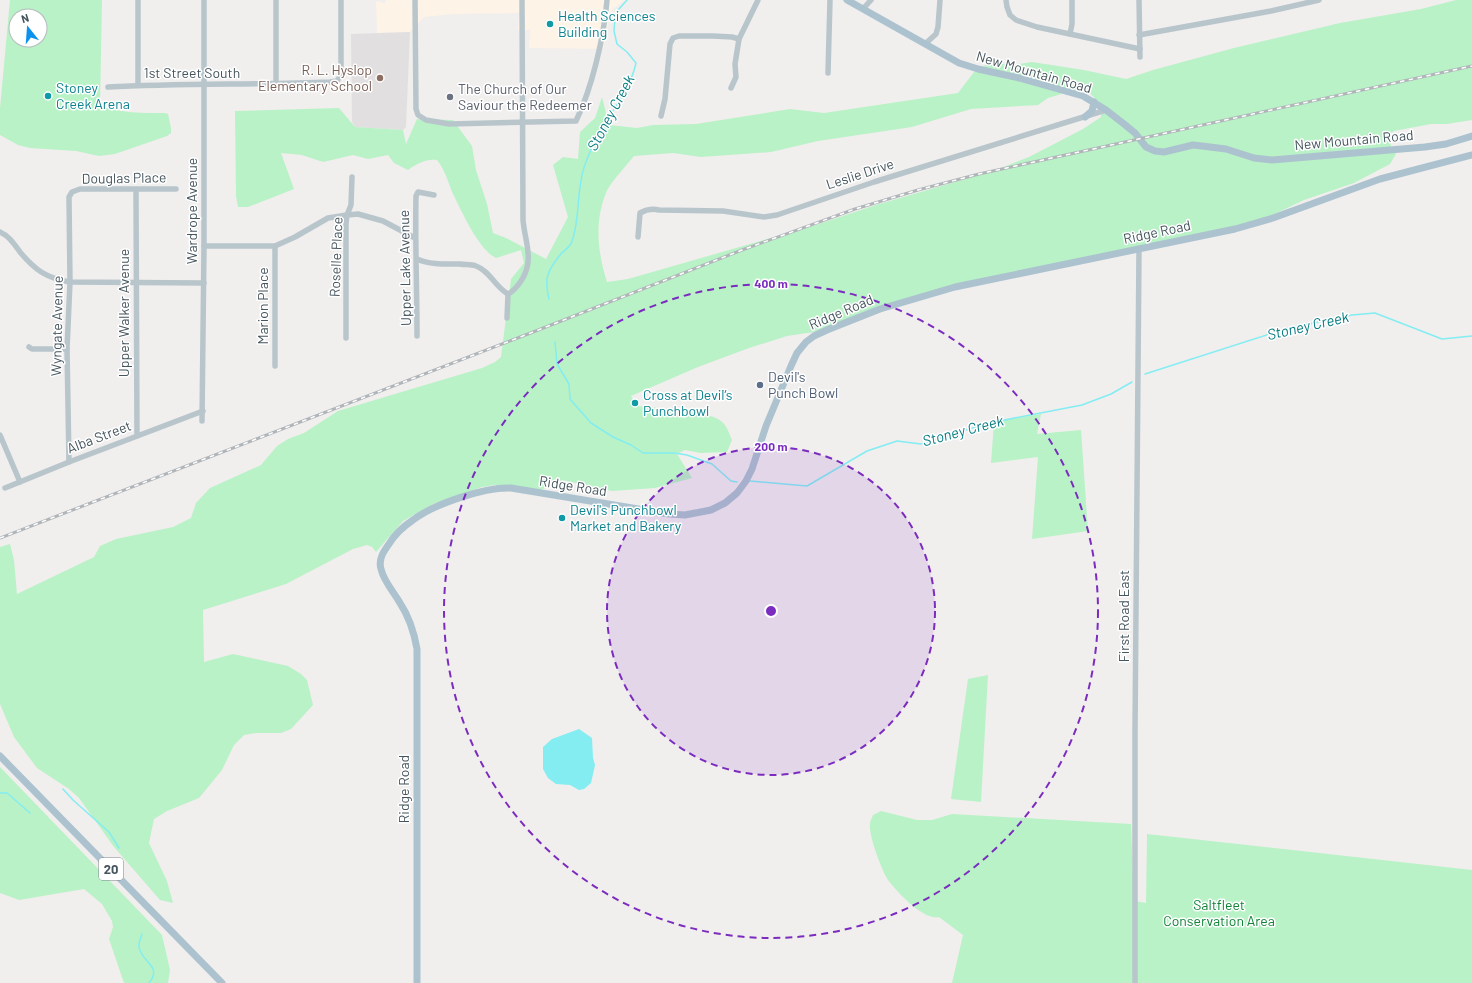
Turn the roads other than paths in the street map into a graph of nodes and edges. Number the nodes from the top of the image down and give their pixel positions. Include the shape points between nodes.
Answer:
1 (138, 0) edge
2 (204, 0) edge
3 (276, 0) edge
4 (341, 0) edge
5 (415, 0) edge
6 (522, 0) edge
7 (607, 0) edge
8 (758, 0) edge
9 (830, 0) edge
10 (847, 0) edge
11 (871, 0) edge
12 (940, 0) edge
13 (1006, 0) edge
14 (1072, 0) edge
15 (1139, 0) edge
16 (1319, 0) edge
17 (1309, 1) edge
18 (863, 9) junction
19 (1070, 34) junction
20 (1139, 35) junction
21 (738, 39) junction
22 (924, 44) junction
23 (1140, 49) junction
24 (1140, 57) dead end
25 (828, 73) dead end
26 (205, 84) junction
27 (276, 84) junction
28 (138, 85) junction
29 (108, 87) dead end
30 (731, 88) dead end
31 (1094, 102) junction
32 (1106, 110) junction
33 (661, 116) dead end
34 (1085, 117) junction
35 (523, 123) junction
36 (1472, 136) edge
37 (1472, 155) edge
38 (352, 177) dead end
39 (176, 189) dead end
40 (136, 190) junction
41 (72, 192) joint
42 (434, 195) dead end
43 (347, 215) junction
44 (0, 232) edge
45 (638, 237) dead end
46 (415, 238) junction
47 (204, 246) junction
48 (274, 246) junction
49 (1140, 249) junction
50 (417, 259) junction
51 (70, 282) junction
52 (135, 283) junction
53 (204, 283) junction
54 (508, 294) junction
55 (507, 318) dead end
56 (417, 336) dead end
57 (346, 338) dead end
58 (29, 347) dead end
59 (68, 349) junction
60 (275, 366) dead end
61 (203, 411) junction
62 (202, 421) dead end
63 (0, 435) edge
64 (136, 436) junction
65 (69, 462) junction
66 (20, 482) junction
67 (5, 488) dead end
68 (0, 756) edge
69 (222, 983) edge
70 (417, 983) edge
71 (1135, 983) edge

1 - 28 street
2 - 26 street, Wardrope Avenue
3 - 27 street
4 - 27 street, 1st Street South via 341,75 337,81
5 - 35 street via 415,79 418,115 426,120 449,124
6 - 35 street
7 - 35 street via 595,64 576,121
8 - 21 street
9 - 25 street
10 - 18 main road, New Mountain Road
11 - 18 street
12 - 22 street via 936,34
13 - 19 street via 1010,15 1016,20
14 - 19 street
15 - 20 street
16 - 17 street
17 - 20 street
18 - 22 main road, New Mountain Road
19 - 23 street
20 - 23 street
21 - 30 street via 736,77
21 - 33 street via 713,36 673,38 670,44 668,77
22 - 31 main road, New Mountain Road via 959,63 1083,96
23 - 24 street
26 - 27 street, 1st Street South
26 - 28 street, 1st Street South
26 - 47 street, Wardrope Avenue
28 - 29 street, 1st Street South
31 - 32 main road, New Mountain Road
31 - 34 main road via 1094,108
32 - 34 street, Leslie Drive
32 - 36 main road, New Mountain Road via 1135,133 1146,147 1155,151 1164,152 1193,145 1226,149 1254,158 1272,160 1425,147
34 - 45 street, Leslie Drive via 874,182 777,215 764,217 723,211 653,208 645,210 640,213
35 - 54 street via 523,220 529,266 515,290
37 - 49 main road, Ridge Road via 1380,179 1273,218
38 - 43 street, Roselle Place via 351,206
39 - 40 street, Douglas Place
40 - 41 street, Douglas Place via 80,189
40 - 52 street, Upper Walker Avenue
41 - 51 street, Wyngate Avenue via 69,198
42 - 46 street, Upper Lake Avenue via 417,193
43 - 46 street via 358,214 383,221
43 - 48 street via 328,218
43 - 57 street, Roselle Place
44 - 51 street via 11,240 39,272 50,278
46 - 50 street, Upper Lake Avenue
47 - 48 street
47 - 53 street, Wardrope Avenue
48 - 60 street, Marion Place
49 - 70 main road, Ridge Road via 955,287 880,309 814,336 797,353 746,481 725,503 711,510 685,515 669,514 500,488 476,492 432,509 402,528 384,550 380,563 386,582 408,616 417,649
49 - 71 street, First Road East
50 - 54 street via 433,264 475,266 485,271 503,292
50 - 56 street, Upper Lake Avenue
51 - 52 street
51 - 59 street, Wyngate Avenue
52 - 53 street
52 - 64 street, Upper Walker Avenue
53 - 61 street, Wardrope Avenue
54 - 55 street
58 - 59 street
59 - 65 street, Wyngate Avenue
61 - 62 street, Wardrope Avenue
61 - 64 street, Alba Street
63 - 66 street
64 - 65 street, Alba Street
65 - 66 street, Alba Street
66 - 67 street, Alba Street
68 - 69 main road, 20

